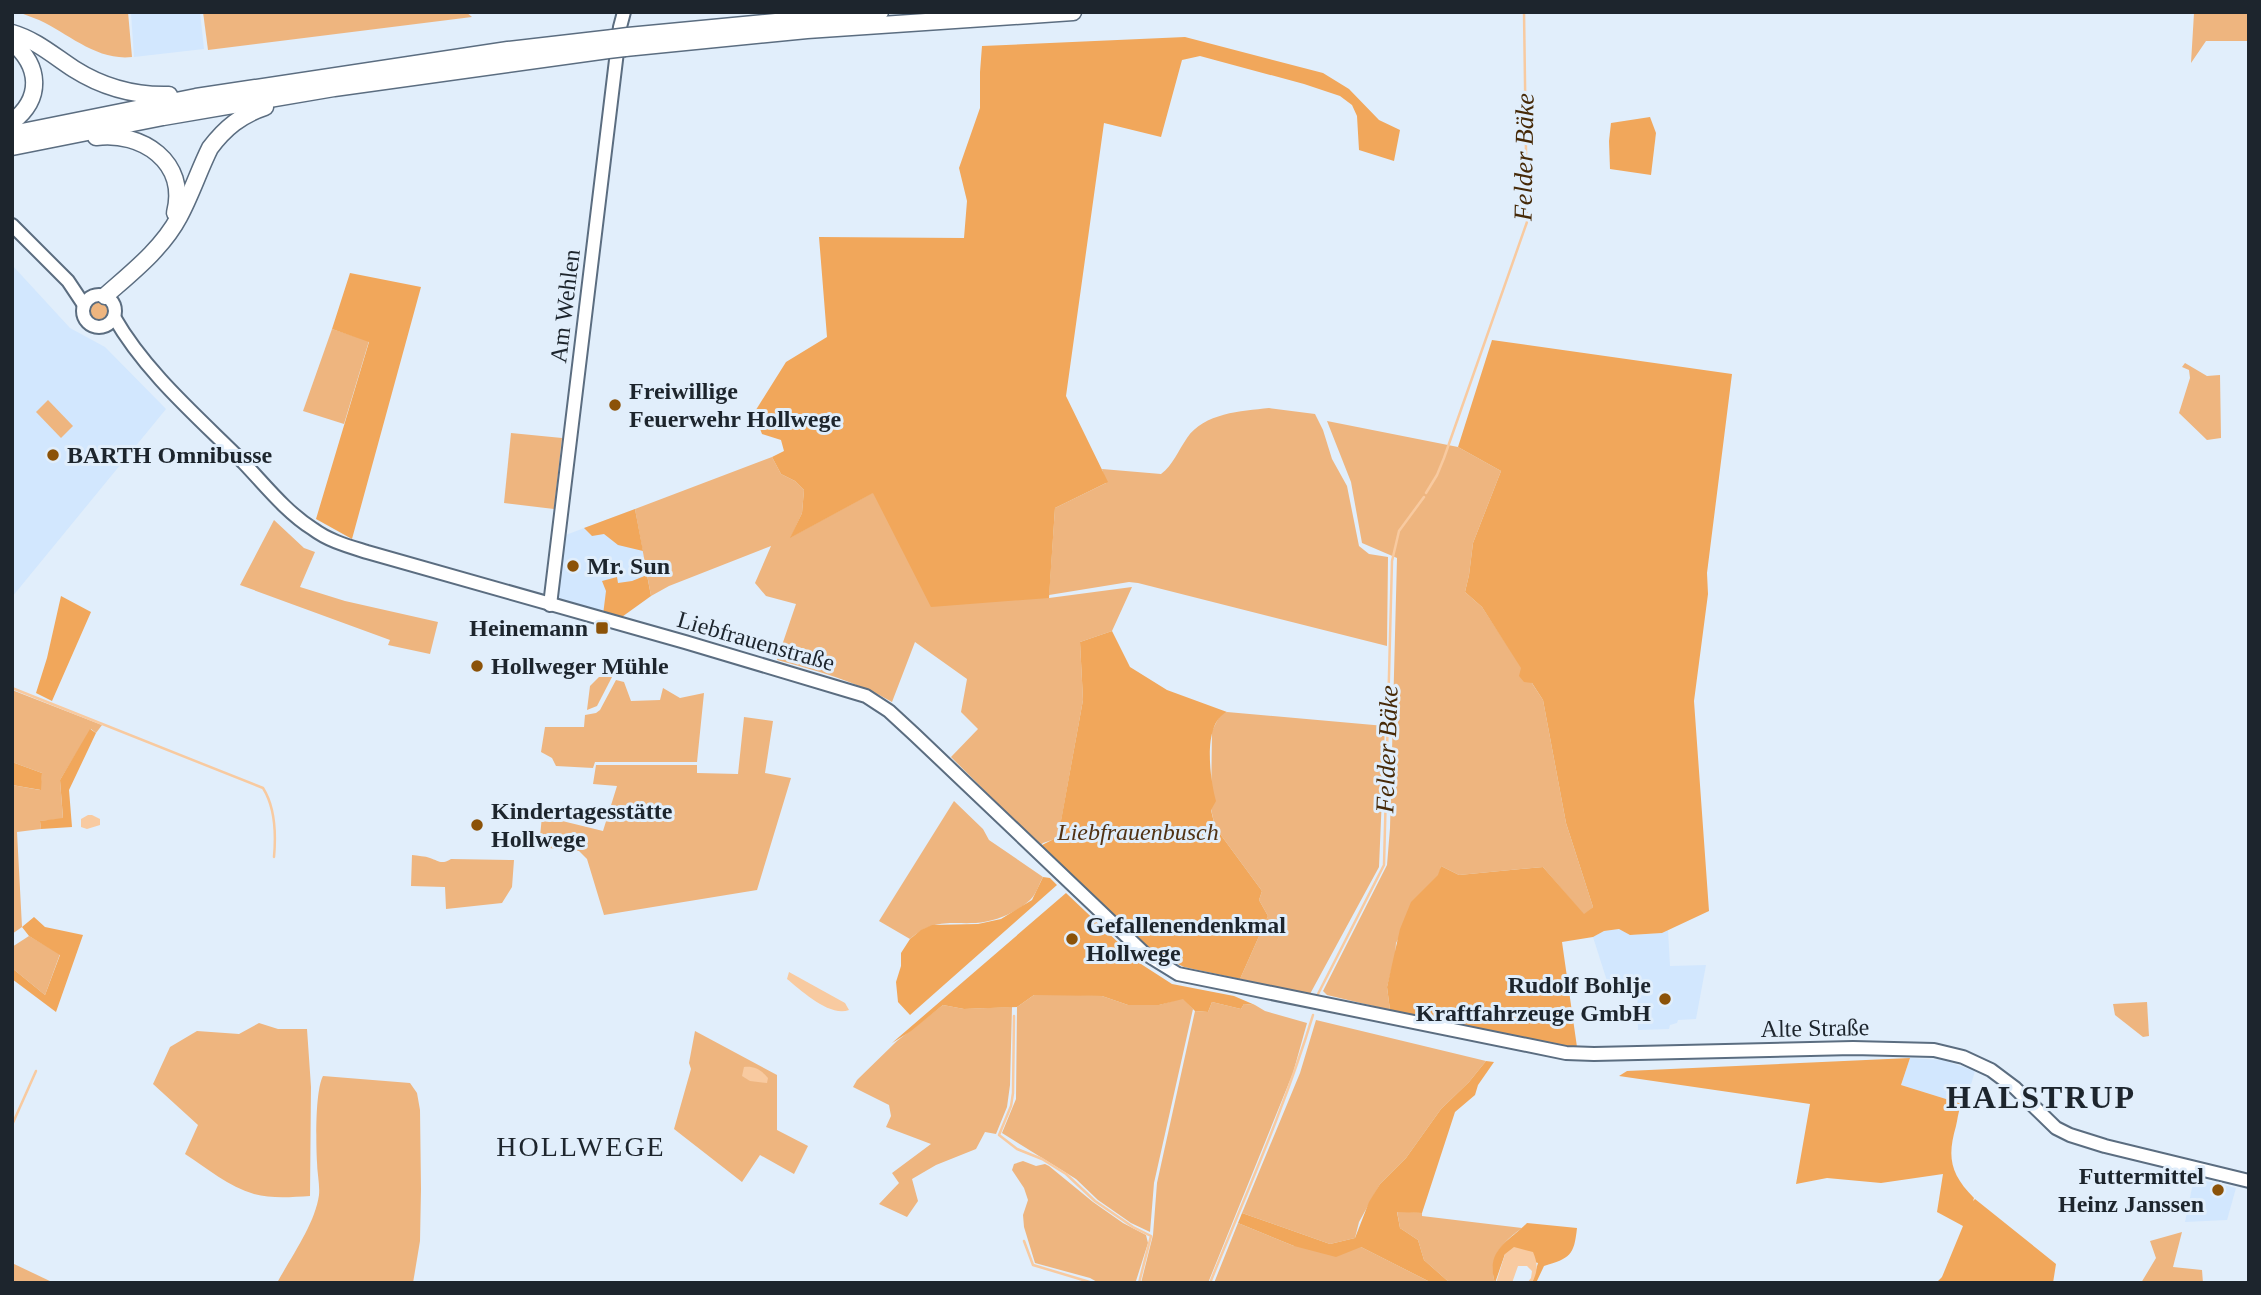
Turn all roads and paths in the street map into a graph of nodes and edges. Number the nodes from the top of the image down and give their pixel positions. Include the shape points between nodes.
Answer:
1 (624, 12) edge
2 (880, 12) edge
3 (1073, 12) edge
4 (12, 33) edge
5 (12, 42) edge
6 (618, 43) junction
7 (334, 88) junction
8 (196, 97) junction
9 (12, 122) edge
10 (12, 134) edge
11 (52, 139) junction
12 (12, 147) edge
13 (12, 225) edge
14 (169, 232) junction
15 (102, 304) junction
16 (104, 327) junction
17 (130, 344) junction
18 (550, 604) junction
19 (1353, 1011) joint
20 (2249, 1181) edge

1 - 18 street, Am Wehlen
2 - 6 highway
3 - 6 highway
4 - 8 highway via 119,91
5 - 9 highway via 29,61 34,79 27,107
6 - 7 highway
6 - 8 highway via 508,50
7 - 11 highway
7 - 14 highway via 321,97 251,111 226,128 210,148
8 - 10 highway
11 - 12 highway
11 - 14 highway via 127,137 157,152 169,167 176,190
13 - 15 street, Liebfrauenstraße via 68,281
14 - 15 highway
15 - 16 street
15 - 16 street, Liebfrauenstraße via 84,316 95,327
15 - 17 street, Liebfrauenstraße
16 - 17 street, Liebfrauenstraße
17 - 18 street, Liebfrauenstraße via 311,528 367,552
18 - 19 street, Liebfrauenstraße via 866,696 908,728 1155,962 1196,979
19 - 20 street, Alte Straße via 1566,1053 1934,1050 1991,1070 2070,1135

